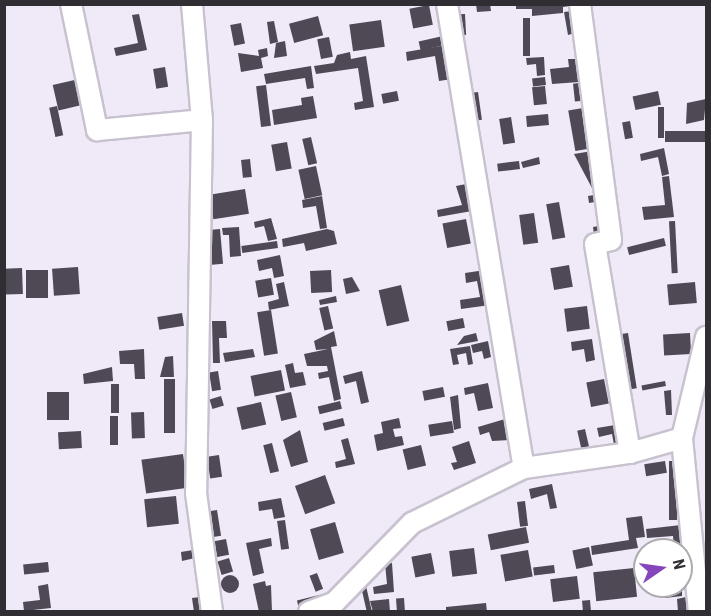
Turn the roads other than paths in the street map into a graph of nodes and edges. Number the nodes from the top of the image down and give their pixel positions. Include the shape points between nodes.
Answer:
1 (71, 4) edge
2 (192, 4) edge
3 (447, 4) edge
4 (579, 4) edge
5 (202, 120) junction
6 (706, 337) edge
7 (682, 438) junction
8 (630, 453) junction
9 (524, 468) junction
10 (212, 612) edge
11 (309, 612) edge
12 (699, 612) edge

1 - 5 street via 97,130
2 - 5 street
3 - 9 street
4 - 8 street via 611,240 595,244
5 - 10 street via 196,493
6 - 7 street
7 - 8 street
7 - 12 street
8 - 9 street
9 - 11 street via 412,523 334,603

